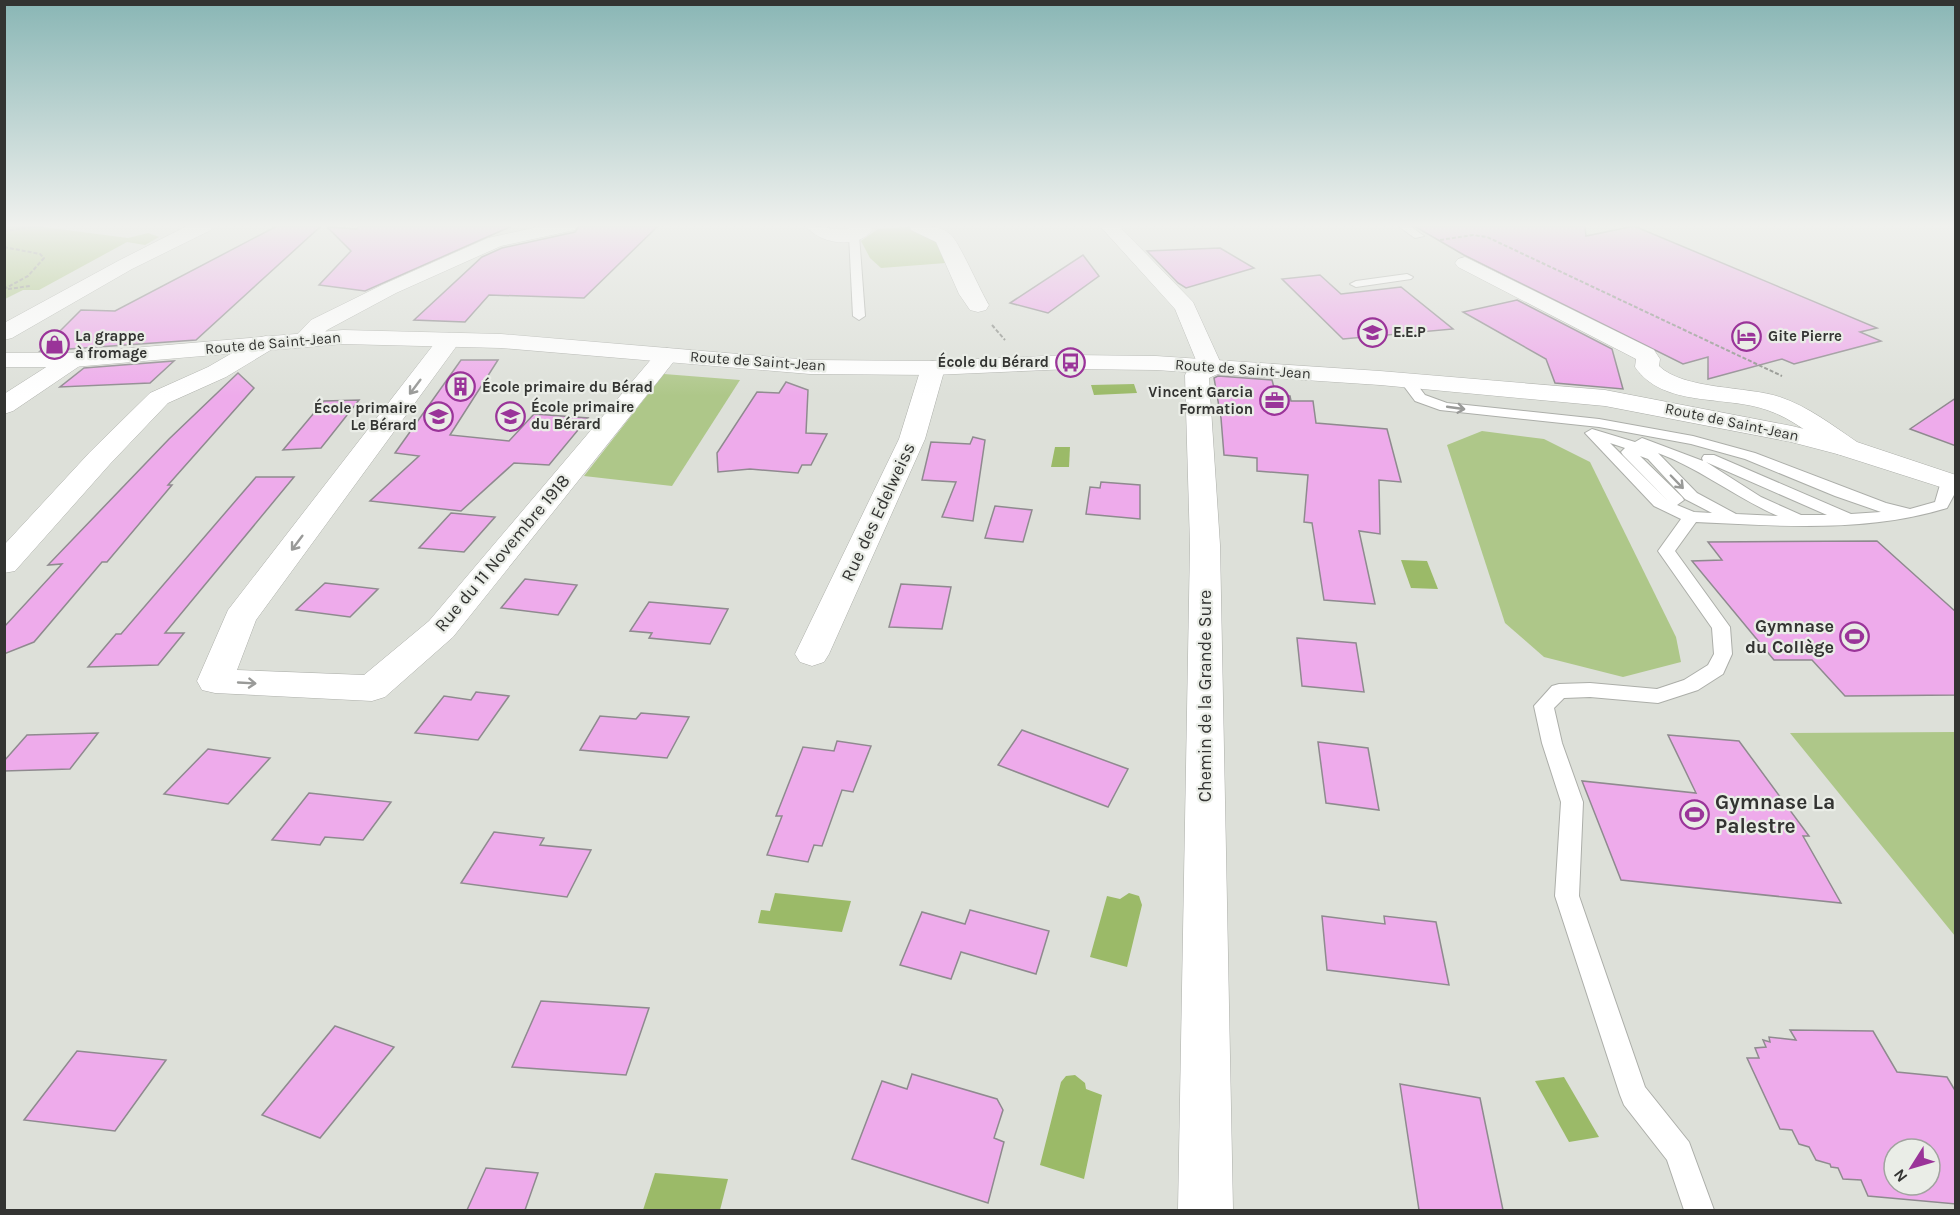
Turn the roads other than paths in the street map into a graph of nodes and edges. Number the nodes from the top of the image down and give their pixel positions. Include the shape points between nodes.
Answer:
1 (97, 283) edge
2 (403, 283) edge
3 (858, 283) edge
4 (965, 283) edge
5 (1162, 283) edge
6 (1367, 283) edge
7 (1504, 283) edge
8 (1356, 284) dead end
9 (978, 305) road end
10 (859, 316) dead end
11 (4, 333) edge
12 (306, 338) junction
13 (449, 340) junction
14 (266, 343) junction
15 (667, 355) junction
16 (4, 360) edge
17 (73, 360) junction
18 (933, 368) junction
19 (1211, 368) junction
20 (1407, 381) junction
21 (1512, 390) junction
22 (4, 406) edge
23 (1595, 428) junction
24 (1648, 438) junction
25 (1693, 440) junction
26 (1847, 448) junction
27 (1951, 483) edge
28 (1911, 514) junction
29 (1884, 517) junction
30 (1699, 518) junction
31 (1853, 519) junction
32 (1740, 520) junction
33 (1804, 520) junction
34 (1777, 521) junction
35 (4, 564) edge
36 (812, 654) dead end
37 (1206, 1210) edge
38 (1699, 1210) edge

1 - 11 street
2 - 12 street via 319,326
3 - 10 lane
4 - 9 street
5 - 19 street via 1185,307
6 - 8 lane
7 - 26 street via 1646,355 1650,372 1665,382 1770,402 1796,412
12 - 13 street, Route de Saint-Jean
12 - 14 street, Route de Saint-Jean
13 - 15 street, Route de Saint-Jean
13 -> 15 street, Rue du 11 Novembre 1918 via 240,618 215,681 372,688 441,629
14 - 17 street, Route de Saint-Jean
14 - 35 street via 217,372 159,398
15 - 18 street, Route de Saint-Jean via 810,367
16 - 17 street, Route de Saint-Jean
17 - 22 street
18 - 19 street, Route de Saint-Jean via 1143,362
18 - 36 street, Rue des Edelweiss via 912,439
19 - 20 street, Route de Saint-Jean
19 - 37 street, Chemin de la Grande Sure via 1197,375 1205,545
20 - 21 street, Route de Saint-Jean
20 -> 23 lane via 1420,398 1445,407
21 - 26 street, Route de Saint-Jean via 1649,405
21 - 27 street, Route de Saint-Jean via 1714,429
23 - 24 lane
23 - 30 lane via 1660,503
23 -> 32 lane via 1653,456 1691,496
24 - 25 lane
24 - 31 lane
24 - 33 lane via 1692,460 1755,500
24 - 34 lane via 1756,514
25 - 28 lane via 1750,456 1851,497
25 - 29 lane via 1826,499
26 - 27 street, Route de Saint-Jean
27 - 28 lane via 1941,505
28 - 29 lane
29 - 31 lane
30 - 32 lane
30 - 38 lane via 1666,551 1721,627 1723,654 1716,669 1691,685 1658,696 1559,691 1544,706 1572,802 1567,896 1634,1095 1679,1152
31 - 33 lane
32 - 34 lane
33 - 34 lane

